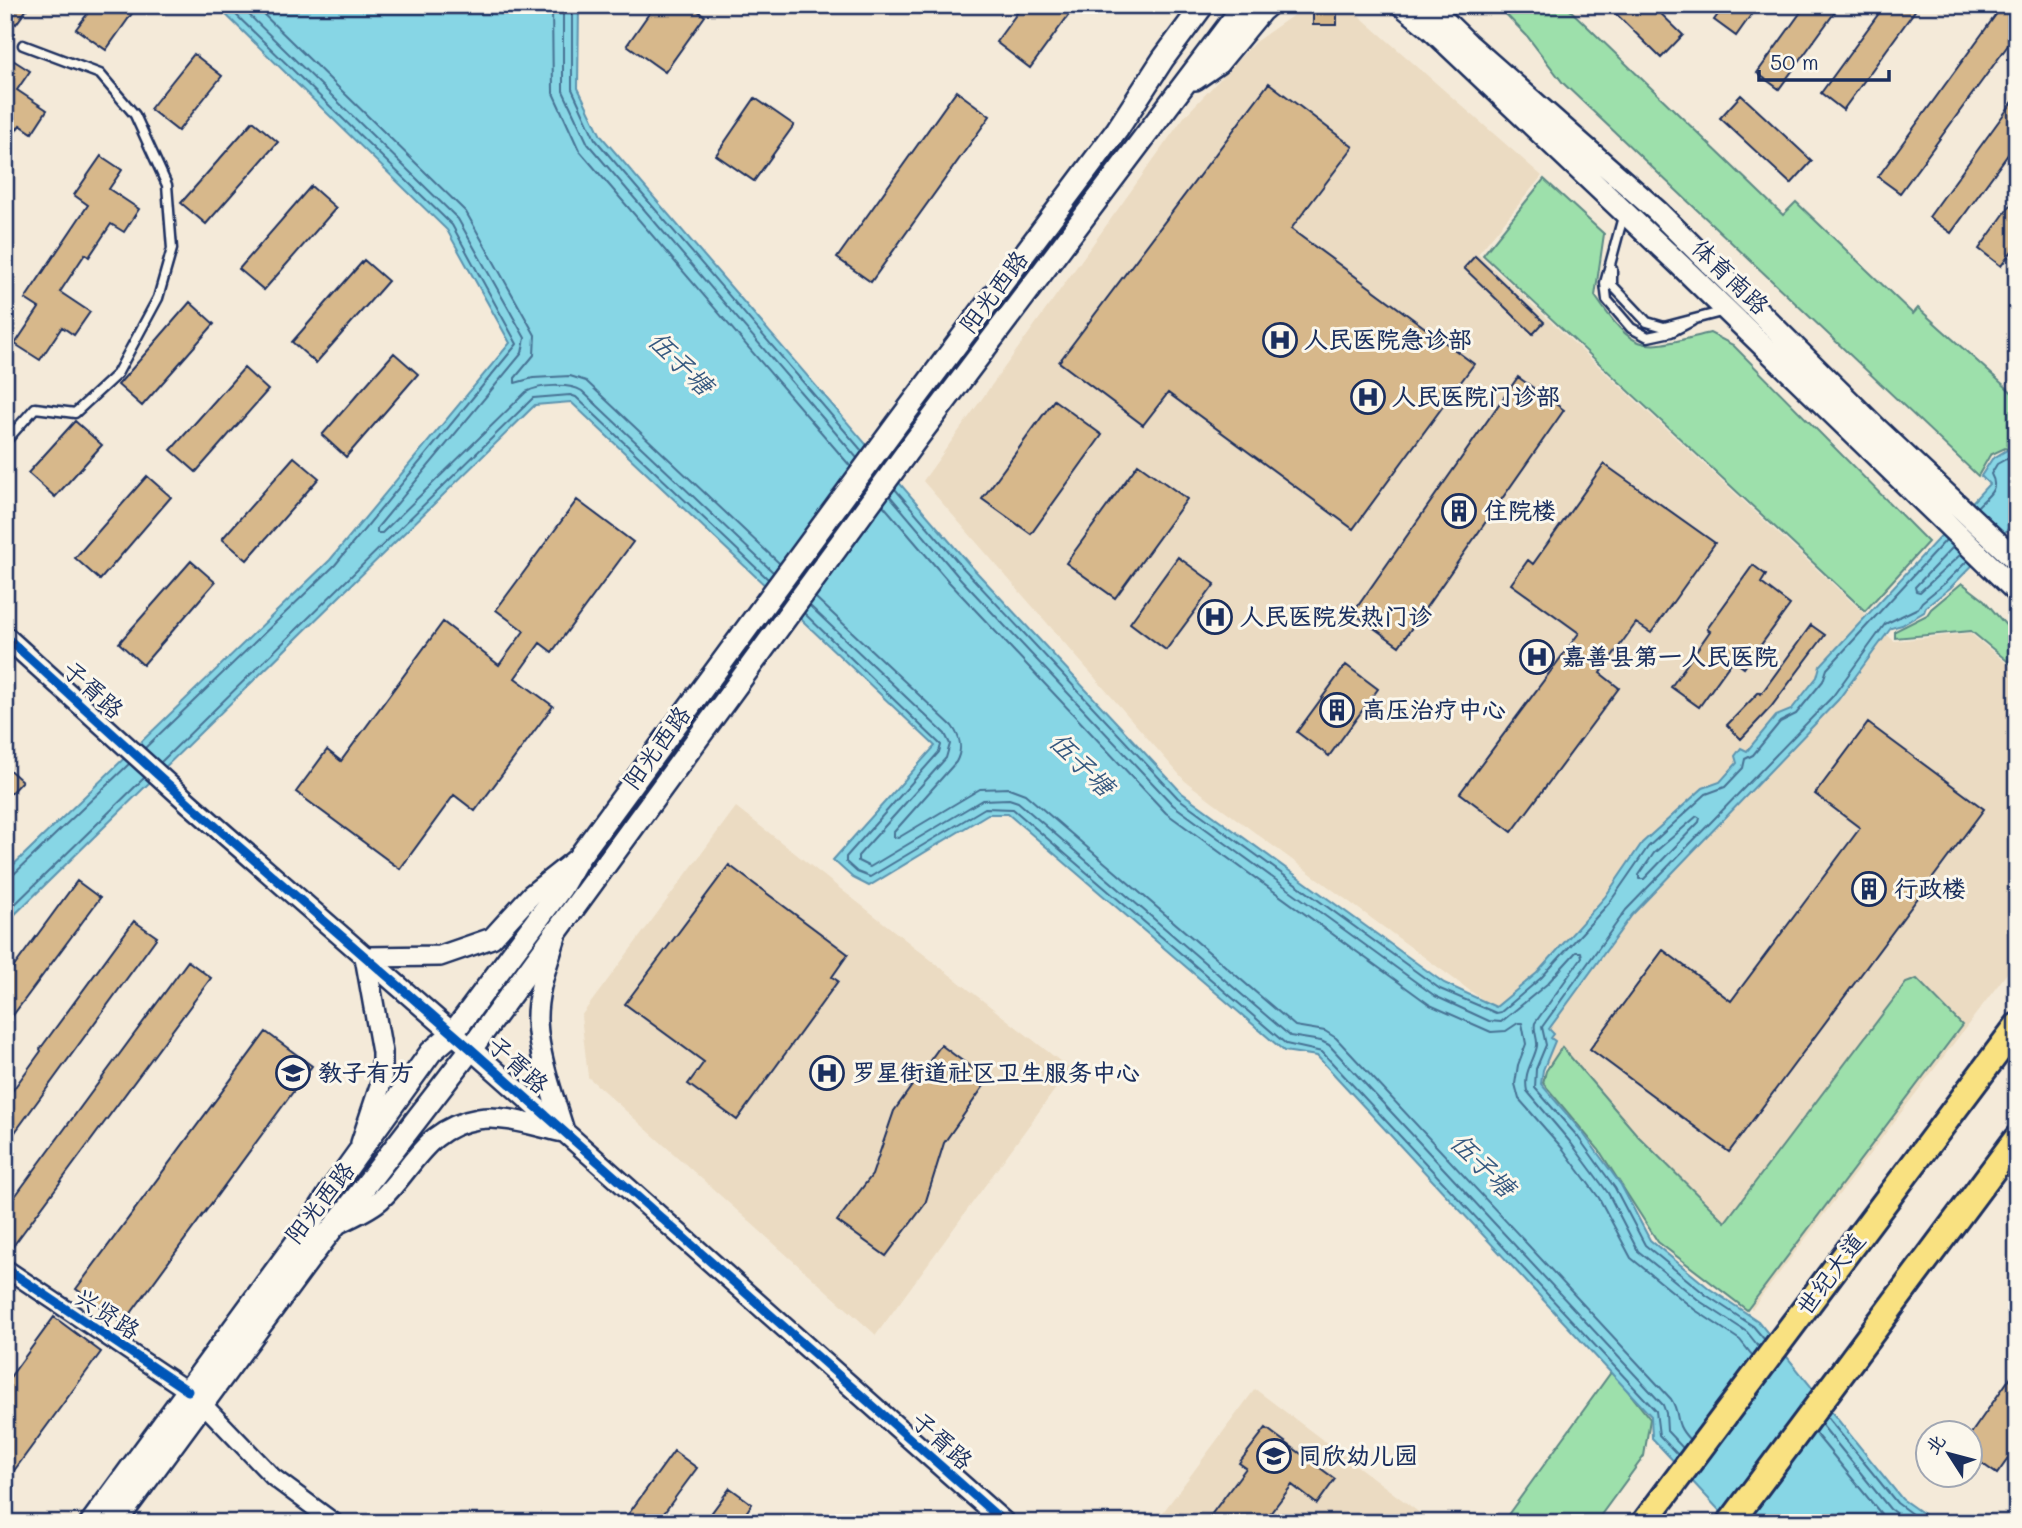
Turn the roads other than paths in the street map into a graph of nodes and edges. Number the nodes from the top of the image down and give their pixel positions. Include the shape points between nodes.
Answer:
1 (1244, 5) edge
2 (1268, 5) edge
3 (1391, 5) edge
4 (1447, 5) edge
5 (1416, 10) edge
6 (1197, 11) edge
7 (1468, 44) junction
8 (23, 45) dead end
9 (1179, 90) junction
10 (1639, 195) junction
11 (1624, 212) junction
12 (1611, 259) junction
13 (1727, 311) junction
14 (1692, 321) junction
15 (5, 442) edge
16 (1942, 503) junction
17 (2005, 559) edge
18 (2017, 592) edge
19 (5, 636) edge
20 (579, 857) junction
21 (559, 928) junction
22 (365, 957) junction
23 (2017, 1026) edge
24 (453, 1033) junction
25 (471, 1049) junction
26 (564, 1132) junction
27 (2017, 1138) edge
28 (356, 1155) junction
29 (339, 1223) junction
30 (5, 1268) edge
31 (195, 1397) junction
32 (91, 1523) edge
33 (115, 1523) edge
34 (335, 1523) edge
35 (1005, 1523) edge
36 (1644, 1523) edge
37 (1730, 1523) edge

1 - 9 main road, 阳光西路
2 - 9 main road via 1218,63
3 - 5 main road
4 - 7 main road
5 - 7 main road, 体育南路
5 - 11 main road, 体育南路
6 - 20 main road, 阳光西路 via 1117,130
7 - 10 main road, 体育南路
8 - 15 lane via 100,74 135,115 167,185 172,249 158,299 117,374 75,413 35,408
9 - 21 main road, 阳光西路 via 770,636
10 - 11 lane
10 - 16 main road, 体育南路
11 - 12 lane
11 - 13 main road, 体育南路
12 - 14 lane via 1612,285 1647,322 1664,327
12 - 14 lane via 1605,283 1607,300 1631,328 1648,337
13 - 14 lane
13 - 16 main road, 体育南路
16 - 17 main road, 体育南路
17 - 18 main road, 体育南路
19 - 22 street, 子胥路
20 - 22 street via 531,895 492,938 440,956
20 - 24 main road, 阳光西路
21 - 25 main road, 阳光西路
21 - 26 street via 542,980 537,1019 542,1062
22 - 24 street, 子胥路
22 - 28 street via 382,1052 382,1080
23 - 36 main road, 世纪大道
24 - 25 street, 子胥路
24 - 28 main road, 阳光西路 via 431,1052
25 - 26 street, 子胥路
25 - 29 main road, 阳光西路
26 - 29 street via 480,1118 450,1128 423,1148 381,1199
26 - 35 street, 子胥路
27 - 37 main road
28 - 31 main road, 阳光西路
29 - 31 main road, 阳光西路
30 - 31 street, 兴贤路
31 - 32 main road, 阳光西路
31 - 33 main road, 阳光西路
31 - 34 street, 兴贤路 via 273,1477

